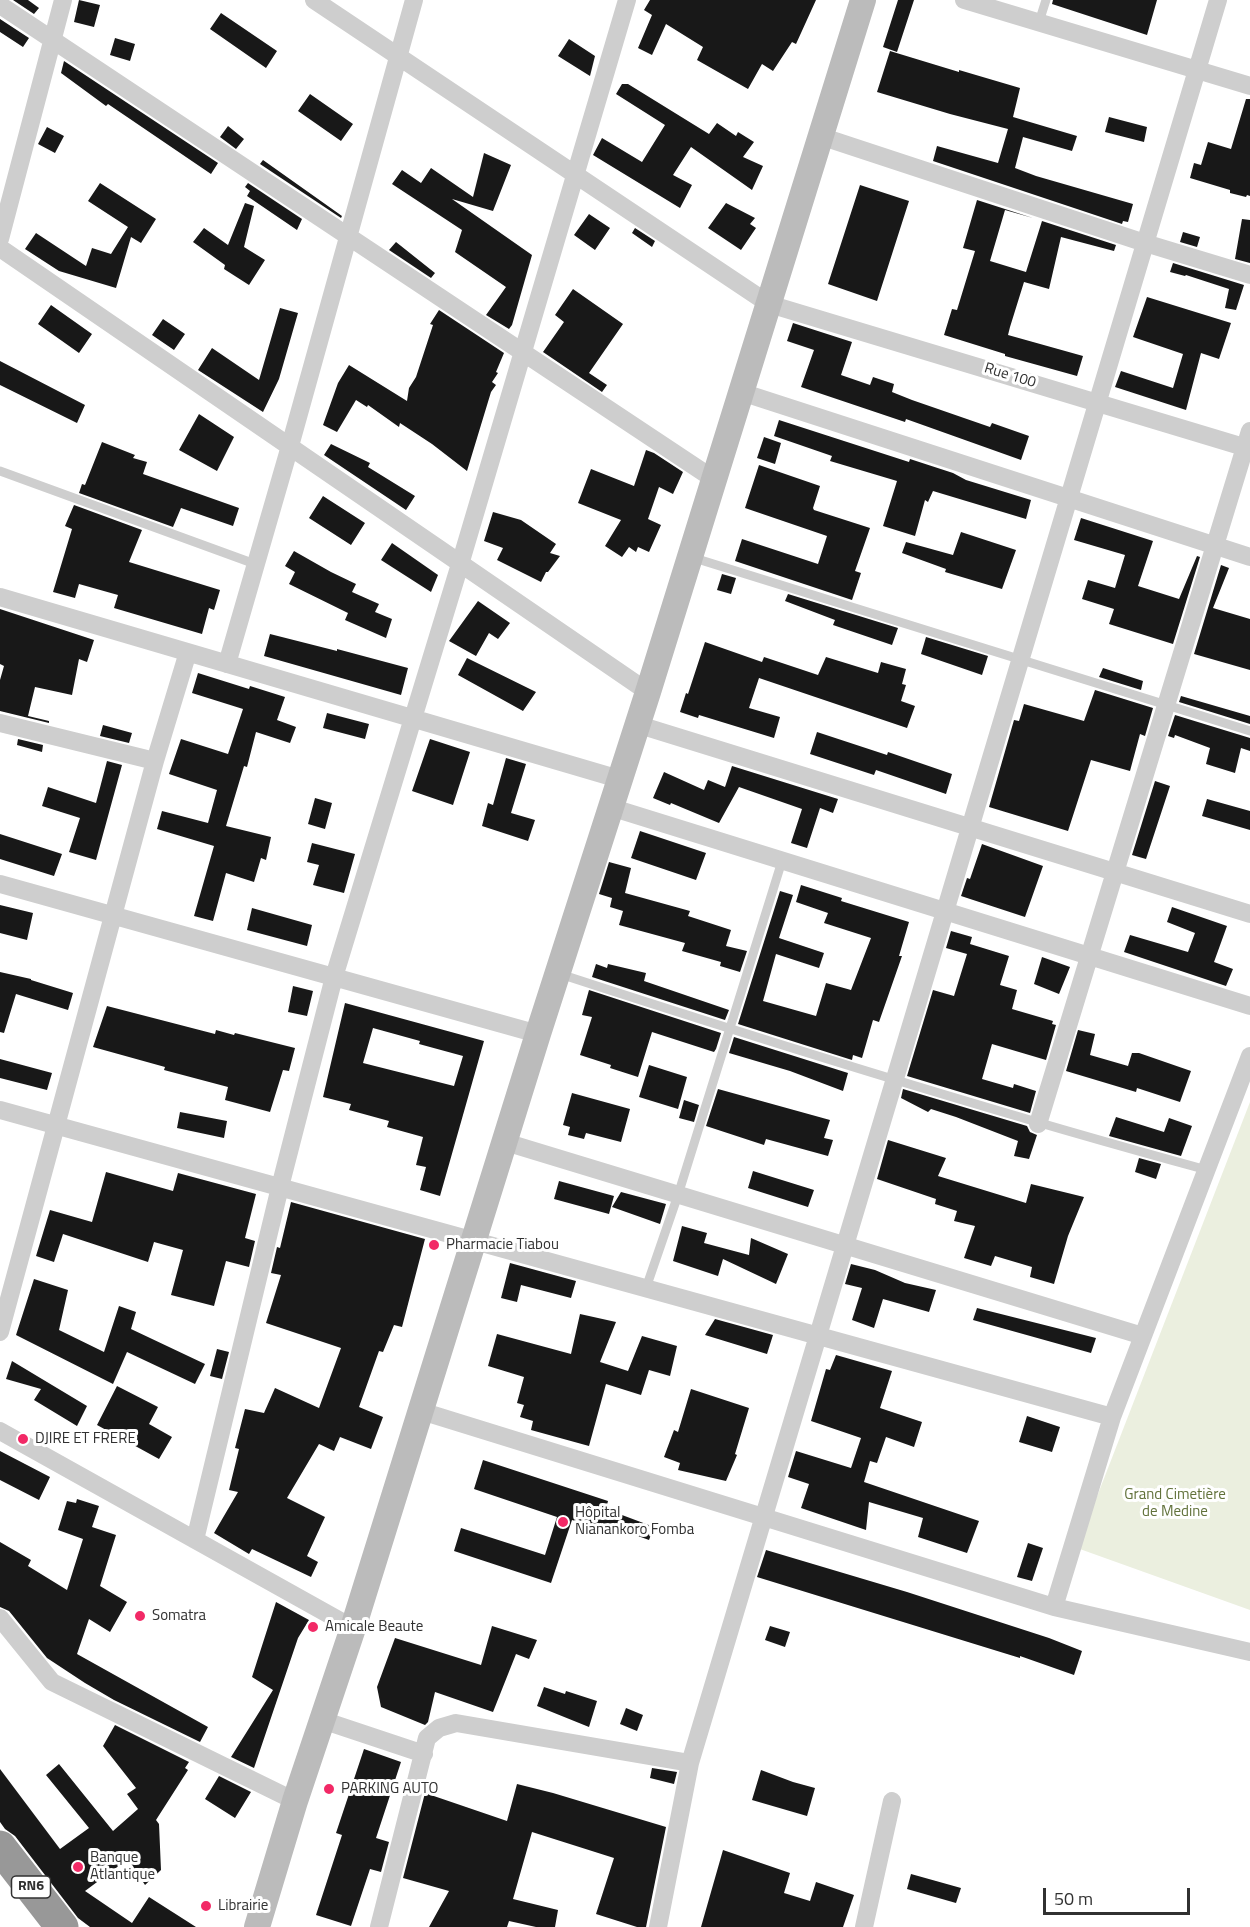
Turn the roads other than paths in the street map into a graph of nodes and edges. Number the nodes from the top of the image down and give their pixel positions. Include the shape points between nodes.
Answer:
1 (63, 0) edge
2 (314, 0) edge
3 (414, 0) edge
4 (627, 0) edge
5 (863, 0) edge
6 (964, 0) edge
7 (1046, 0) edge
8 (1218, 0) edge
9 (0, 4) edge
10 (1039, 22) junction
11 (53, 40) junction
12 (399, 56) junction
13 (1197, 69) junction
14 (1250, 86) edge
15 (820, 136) junction
16 (574, 174) junction
17 (349, 237) junction
18 (0, 239) edge
19 (1145, 243) junction
20 (0, 248) edge
21 (1250, 275) edge
22 (769, 304) junction
23 (522, 352) junction
24 (741, 392) junction
25 (1097, 402) junction
26 (1248, 442) edge
27 (290, 446) junction
28 (0, 471) edge
29 (715, 480) junction
30 (1069, 498) junction
31 (1215, 545) junction
32 (689, 556) junction
33 (1250, 557) edge
34 (460, 561) junction
35 (255, 564) junction
36 (0, 597) edge
37 (188, 652) junction
38 (1021, 658) junction
39 (227, 664) junction
40 (648, 692) junction
41 (1166, 704) junction
42 (412, 718) junction
43 (0, 723) edge
44 (636, 724) junction
45 (1250, 731) edge
46 (155, 761) junction
47 (619, 779) junction
48 (610, 807) junction
49 (970, 828) junction
50 (782, 861) junction
51 (1115, 872) junction
52 (0, 884) edge
53 (945, 911) junction
54 (1250, 914) edge
55 (113, 916) junction
56 (1089, 956) junction
57 (558, 974) junction
58 (334, 977) junction
59 (1250, 1006) edge
60 (730, 1029) junction
61 (538, 1034) junction
62 (1250, 1056) edge
63 (894, 1080) junction
64 (0, 1110) edge
65 (1038, 1124) junction
66 (56, 1125) junction
67 (505, 1142) junction
68 (1208, 1170) junction
69 (280, 1187) junction
70 (678, 1194) junction
71 (475, 1241) junction
72 (845, 1245) junction
73 (646, 1288) junction
74 (0, 1332) edge
75 (818, 1336) junction
76 (1143, 1336) junction
77 (421, 1412) junction
78 (1112, 1417) junction
79 (0, 1431) edge
80 (763, 1518) junction
81 (195, 1540) junction
82 (1054, 1607) junction
83 (0, 1618) edge
84 (353, 1628) junction
85 (1250, 1652) edge
86 (322, 1720) junction
87 (424, 1755) junction
88 (690, 1763) junction
89 (295, 1801) junction
90 (892, 1801) dead end
91 (0, 1847) edge
92 (62, 1927) edge
93 (257, 1927) edge
94 (379, 1927) edge
95 (658, 1927) edge
96 (864, 1927) edge

1 - 11 street
2 - 12 street, Rue 100
3 - 12 street
4 - 16 street
5 - 15 street
6 - 10 street
7 - 10 lane
8 - 13 street
9 - 11 street
10 - 13 street
11 - 17 street
11 - 18 street
12 - 16 street, Rue 100
12 - 17 street
13 - 14 street
13 - 19 street
15 - 19 street
15 - 22 street
16 - 22 street, Rue 100
16 - 23 street
17 - 23 street
17 - 27 street
19 - 21 street
19 - 25 street
20 - 27 street
22 - 24 street
22 - 25 street, Rue 100
23 - 29 street
23 - 34 street
24 - 29 street
24 - 30 street
25 - 26 street, Rue 100
25 - 30 street
26 - 31 street
27 - 34 street
27 - 35 street
28 - 35 lane
29 - 32 street
30 - 31 street
30 - 38 street
31 - 33 street
31 - 41 street
32 - 38 lane
32 - 40 street
34 - 40 street
34 - 42 street
35 - 39 street
36 - 37 street
37 - 39 street
37 - 46 street
38 - 41 lane
38 - 49 street
39 - 42 street
40 - 44 street
41 - 45 lane
41 - 51 street
42 - 47 street
42 - 58 street
43 - 46 street
44 - 47 street
44 - 49 street
46 - 55 street
47 - 48 street
48 - 50 street
48 - 57 street
49 - 51 street
49 - 53 street
50 - 53 street
50 - 60 lane
51 - 54 street
51 - 56 street
52 - 55 street
53 - 56 street
53 - 63 street
55 - 58 street
55 - 66 street
56 - 59 street
56 - 65 street
57 - 60 lane
57 - 61 street
58 - 61 street
58 - 69 street
60 - 63 lane
60 - 70 lane
61 - 67 street
62 - 68 street
63 - 65 lane
63 - 72 street
64 - 66 street
65 - 68 lane
66 - 69 street
66 - 74 street
67 - 70 street
67 - 71 street
68 - 76 street
69 - 71 street
69 - 81 street
70 - 72 street
70 - 73 lane
71 - 73 street
71 - 77 street
72 - 75 street
72 - 76 street
73 - 75 street
75 - 78 street
75 - 80 street
76 - 78 street
77 - 80 street
77 - 84 street
78 - 82 street
79 - 81 street
80 - 82 street
80 - 88 street
81 - 84 street
82 - 85 street
83 - 89 street via 52,1682
84 - 86 street
86 - 87 street
86 - 89 street
87 - 88 street via 427,1738 439,1728 456,1723
87 - 94 street
88 - 95 street
89 - 93 street
90 - 96 street
91 - 92 highway, RN6

